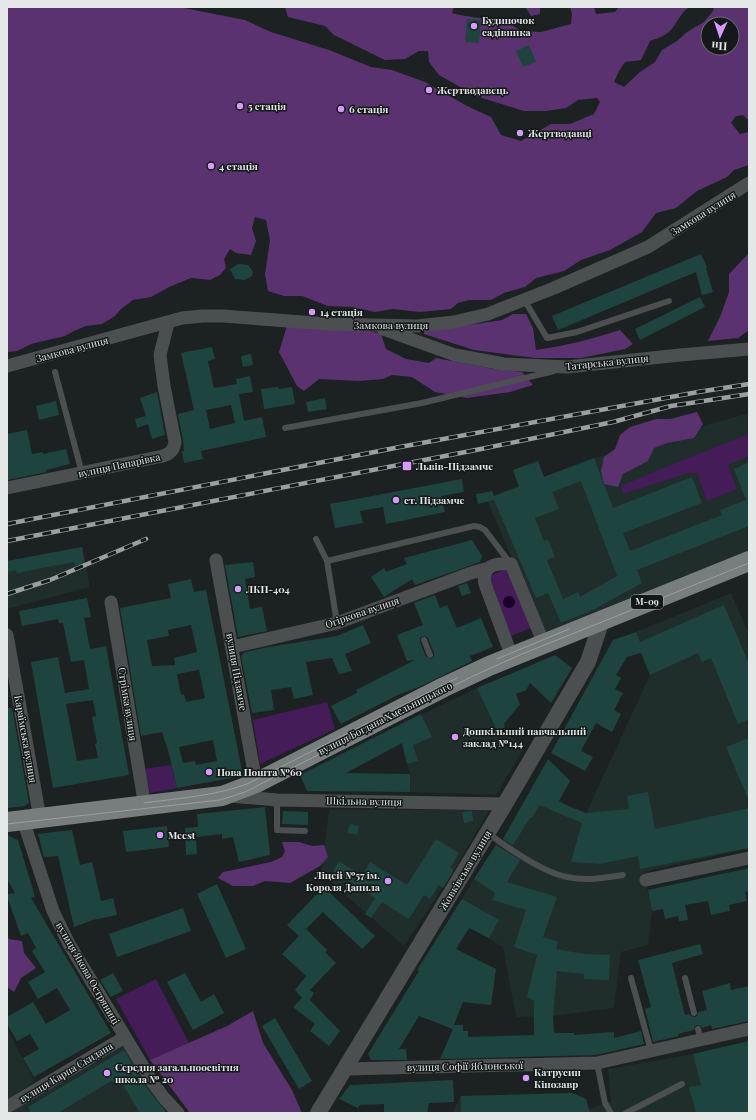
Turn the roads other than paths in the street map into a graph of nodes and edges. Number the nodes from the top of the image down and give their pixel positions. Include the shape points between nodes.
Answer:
1 (749, 183) edge
2 (525, 301) junction
3 (669, 301) dead end
4 (168, 323) junction
5 (374, 326) junction
6 (749, 349) edge
7 (7, 366) edge
8 (567, 367) junction
9 (55, 372) dead end
10 (285, 428) dead end
11 (82, 473) junction
12 (7, 488) edge
13 (316, 539) dead end
14 (216, 560) dead end
15 (327, 561) junction
16 (749, 561) edge
17 (511, 564) junction
18 (489, 568) junction
19 (111, 602) dead end
20 (602, 620) junction
21 (337, 623) junction
22 (7, 635) edge
23 (424, 640) dead end
24 (544, 644) junction
25 (232, 648) junction
26 (430, 655) dead end
27 (512, 657) junction
28 (256, 784) junction
29 (222, 796) junction
30 (277, 800) junction
31 (505, 804) junction
32 (145, 806) junction
33 (24, 820) edge
34 (305, 831) dead end
35 (487, 833) junction
36 (749, 858) edge
37 (623, 876) dead end
38 (646, 880) dead end
39 (631, 978) dead end
40 (685, 978) dead end
41 (694, 1013) dead end
42 (749, 1029) edge
43 (125, 1037) junction
44 (651, 1051) junction
45 (597, 1063) junction
46 (346, 1068) junction
47 (682, 1084) dead end
48 (7, 1108) edge
49 (178, 1113) edge
50 (318, 1113) edge
51 (611, 1113) edge
52 (626, 1113) edge

1 - 2 street, Замкова вулиця via 648,247
2 - 3 lane via 547,338 578,332
2 - 5 street, Замкова вулиця via 454,322 417,326
4 - 5 street, Замкова вулиця via 189,317 223,316
4 - 7 street, Замкова вулиця
4 - 11 street, вулиця Папарівка via 160,355 175,442 173,450 166,455
5 - 8 street, Татарська вулиця via 455,355 504,364
6 - 8 street, Татарська вулиця
8 - 10 lane via 422,403
9 - 11 lane
11 - 12 street, вулиця Папарівка
13 - 15 lane
14 - 25 street, вулиця Підзамче
15 - 17 lane via 474,526 485,530
15 - 21 lane
16 - 20 main road, вулиця Богдана Хмельницького / М-09
17 - 18 street, Огіркова вулиця via 498,563
17 - 24 street
18 - 21 street, Огіркова вулиця
18 - 27 street via 484,577 484,584
19 - 32 street, Стрімка вулиця
20 - 24 main road, вулиця Богдана Хмельницького / М-09
20 - 31 street, Жовківська вулиця via 588,662
21 - 25 street, Огіркова вулиця
22 - 33 street, Караїмська вулиця
23 - 26 lane
24 - 27 main road, вулиця Богдана Хмельницького / М-09
25 - 28 street, вулиця Підзамче
27 - 28 main road, вулиця Богдана Хмельницького / М-09 via 442,684
28 - 29 main road, вулиця Богдана Хмельницького / М-09
29 - 30 street, Шкільна вулиця
29 - 32 main road, вулиця Богдана Хмельницького / М-09
30 - 31 street, Шкільна вулиця
30 - 34 lane via 277,830
31 - 35 street, Жовківська вулиця
32 - 33 main road, вулиця Богдана Хмельницького / М-09
33 - 43 street, вулиця Якова Остряниці via 53,911 69,944
35 - 37 lane via 545,870 567,877 592,879
35 - 46 street, Жовківська вулиця
36 - 38 street
39 - 44 lane
40 - 41 lane
42 - 44 street, вулиця Софії Яблонської via 700,1034
43 - 48 street, вулиця Карпа Скидана
43 - 49 street, вулиця Якова Остряниці via 153,1083
44 - 45 street, вулиця Софії Яблонської
45 - 46 street, вулиця Софії Яблонської
45 - 51 lane via 605,1103
46 - 50 street, Жовківська вулиця
47 - 52 lane

